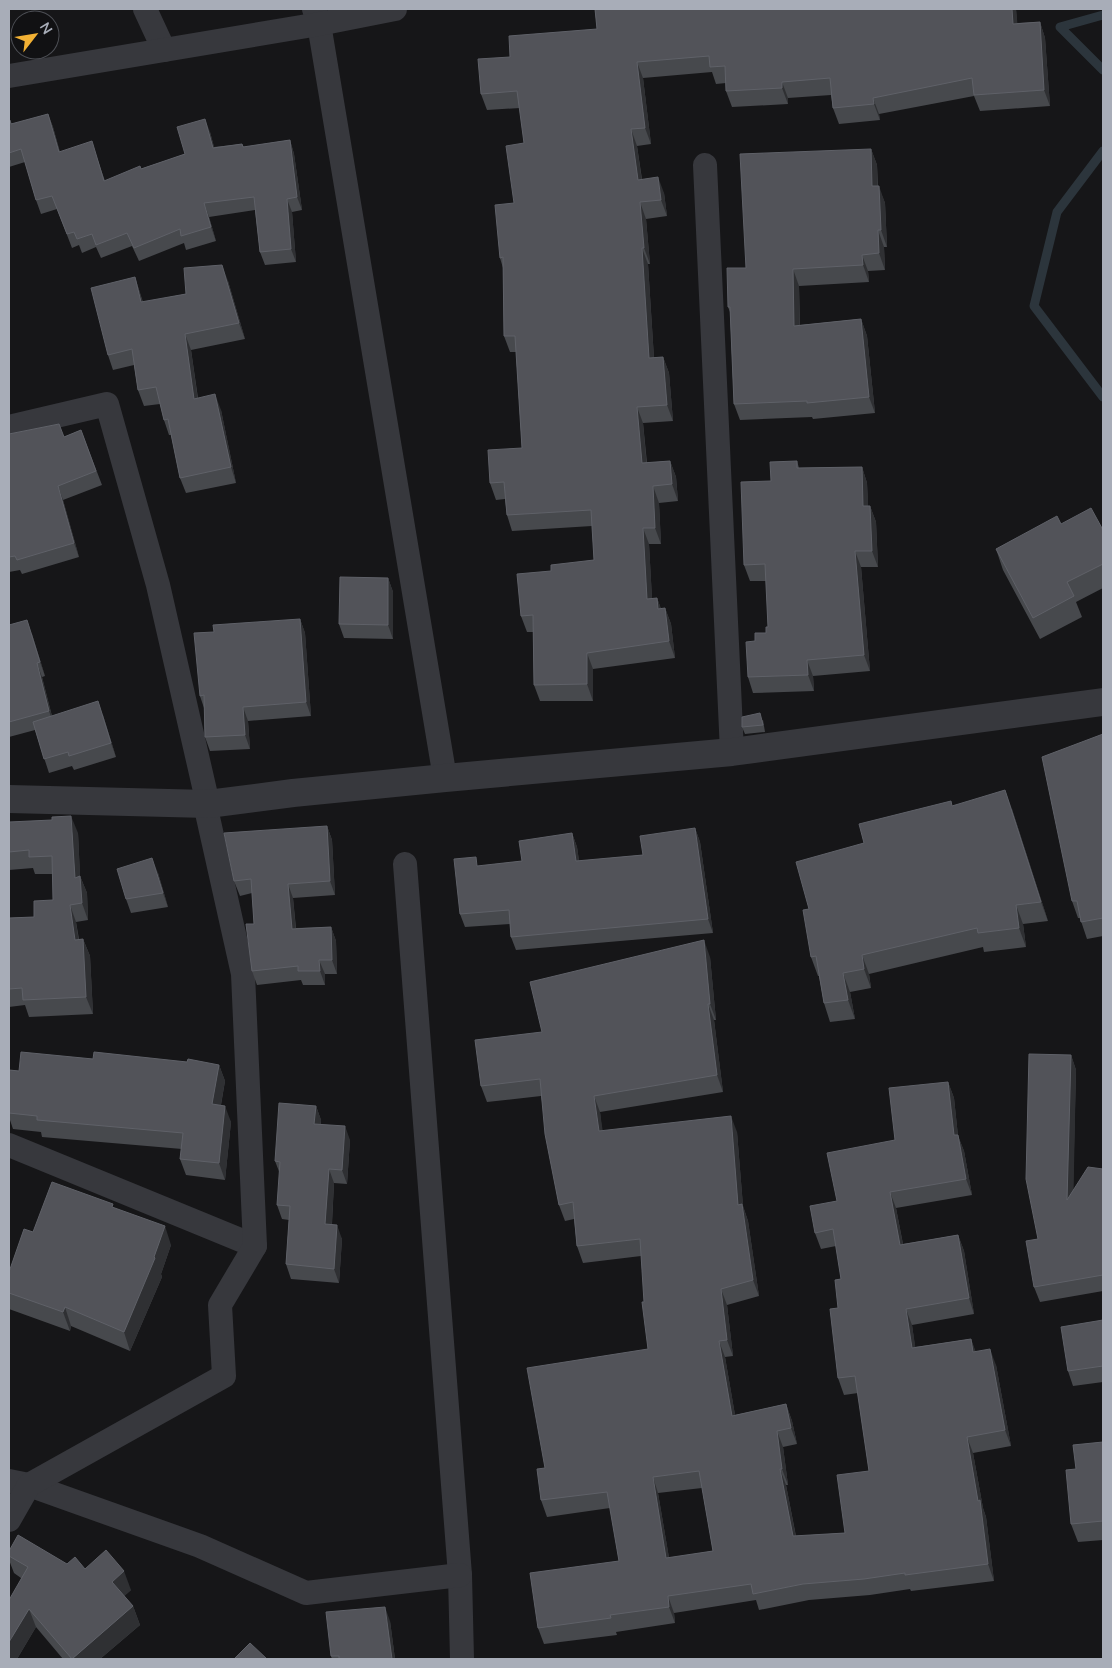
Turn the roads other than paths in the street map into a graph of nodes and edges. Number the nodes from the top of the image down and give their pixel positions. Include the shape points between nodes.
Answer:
1 (145, 9) edge
2 (395, 9) edge
3 (317, 17) edge
4 (164, 50) junction
5 (9, 76) edge
6 (705, 165) dead end
7 (9, 427) edge
8 (1103, 702) edge
9 (732, 752) junction
10 (445, 778) junction
11 (9, 799) edge
12 (206, 804) junction
13 (405, 864) dead end
14 (9, 1145) edge
15 (255, 1246) junction
16 (19, 1483) edge
17 (9, 1520) edge
18 (460, 1575) junction
19 (462, 1659) edge

1 - 4 street
2 - 3 street
3 - 4 street
3 - 10 street
4 - 5 street
6 - 9 street
7 - 12 street via 107,404 158,585
8 - 9 street
9 - 10 street
10 - 12 street
11 - 12 street
12 - 15 street via 242,974
13 - 18 street
14 - 15 street
15 - 16 street via 220,1305 224,1376
16 - 17 street
16 - 18 street via 200,1546 306,1593
18 - 19 street

